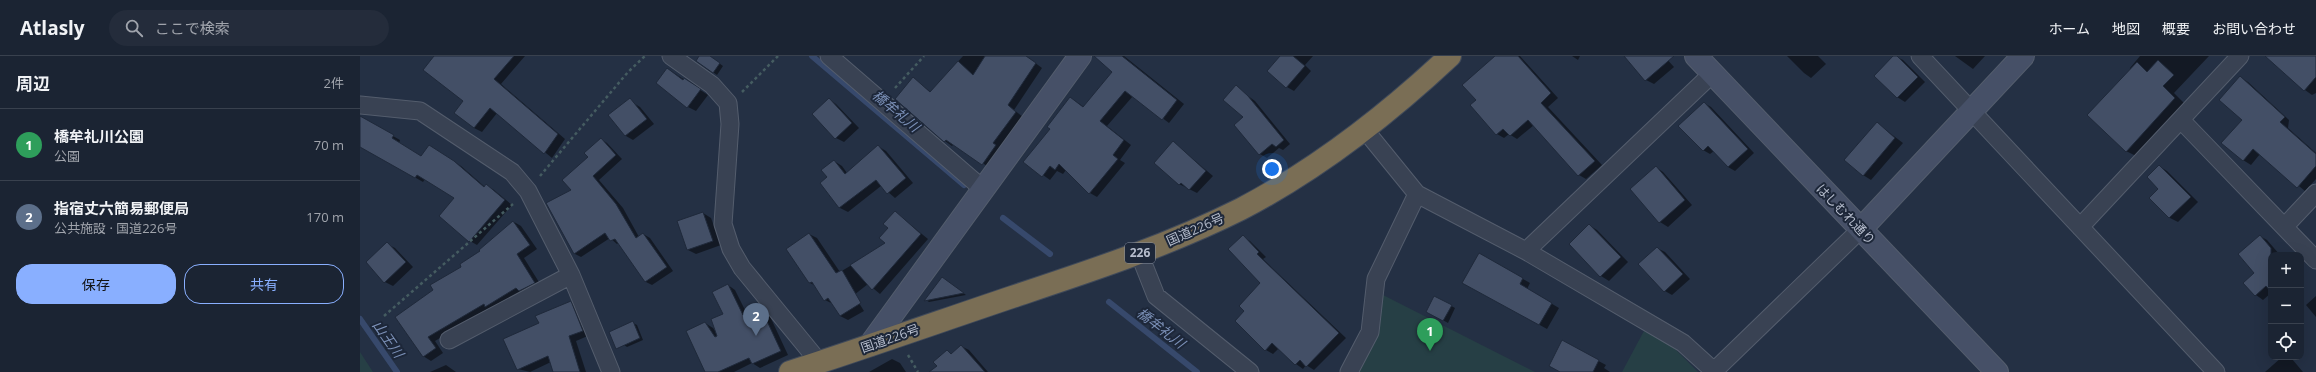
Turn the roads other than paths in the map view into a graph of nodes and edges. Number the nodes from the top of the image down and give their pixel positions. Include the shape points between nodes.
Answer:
1 (671, 56) edge
2 (828, 56) edge
3 (1080, 56) edge
4 (1450, 56) edge
5 (1696, 56) edge
6 (1920, 56) edge
7 (2023, 56) edge
8 (2240, 56) edge
9 (1713, 73) junction
10 (360, 105) edge
11 (1971, 112) junction
12 (2181, 120) junction
13 (1365, 130) junction
14 (983, 189) junction
15 (2316, 193) edge
16 (1417, 194) junction
17 (2286, 226) junction
18 (2080, 227) junction
19 (1860, 229) junction
20 (1526, 251) junction
21 (1139, 253) junction
22 (2316, 260) edge
23 (571, 275) junction
24 (448, 340) dead end
25 (870, 345) junction
26 (819, 362) junction
27 (1714, 371) edge
28 (611, 372) edge
29 (790, 372) edge
30 (1250, 372) edge
31 (1349, 372) edge
32 (1997, 372) edge
33 (2216, 372) edge

1 - 26 street via 712,85 728,103 730,124 723,224 731,249 742,268
2 - 14 street
3 - 14 street
4 - 13 highway, 国道226号 / 226
5 - 9 street, はしむれ通り
6 - 11 street
7 - 11 street
8 - 12 street
9 - 19 street, はしむれ通り
9 - 20 street
10 - 23 street via 420,111 512,172 528,191
11 - 18 street
11 - 19 street
12 - 17 street
12 - 18 street
13 - 16 street
13 - 21 highway, 国道226号 / 226 via 1308,169 1242,208 1183,236
14 - 25 street
15 - 17 street
16 - 20 street
16 - 31 street via 1376,279 1370,332
17 - 22 street
18 - 33 street
19 - 27 street
19 - 32 street, はしむれ通り
20 - 27 street via 1684,343
21 - 25 highway, 国道226号 / 226
21 - 30 street via 1156,296
23 - 24 street
23 - 28 street
25 - 26 highway, 国道226号 / 226
26 - 29 highway, 国道226号 / 226

